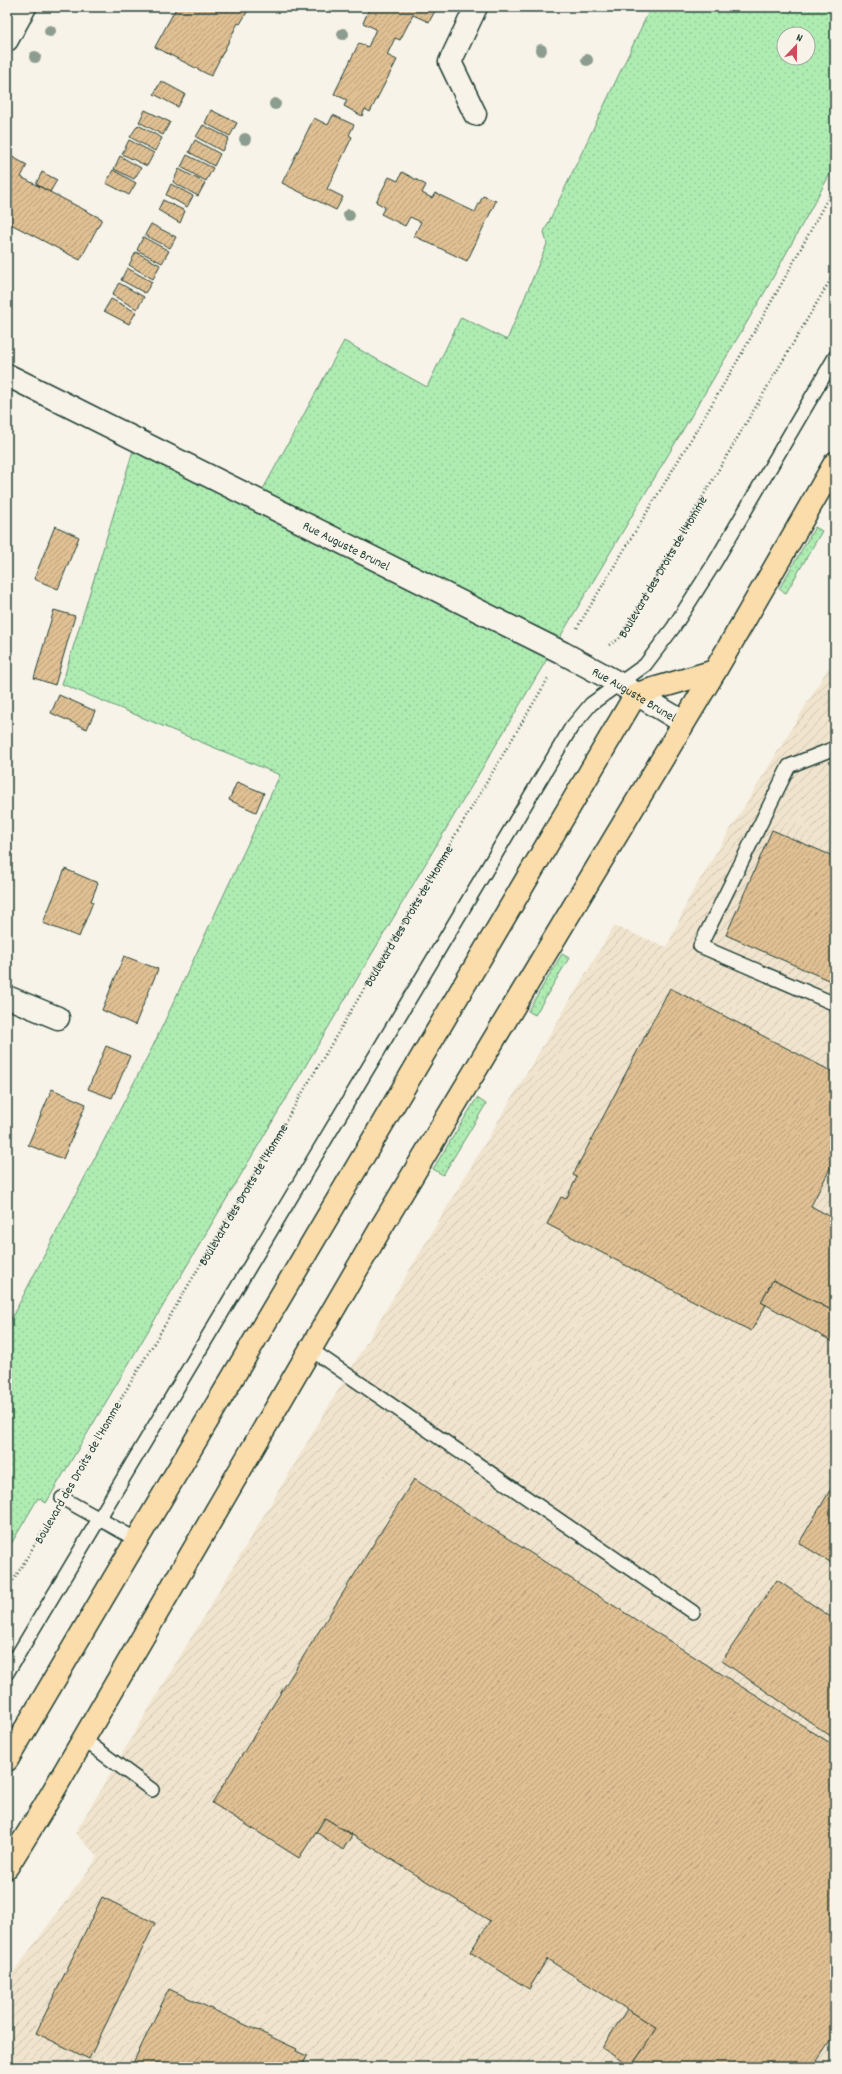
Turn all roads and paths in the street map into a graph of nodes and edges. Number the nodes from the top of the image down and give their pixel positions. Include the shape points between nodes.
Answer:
1 (25, 7) edge
2 (476, 7) edge
3 (7, 40) edge
4 (475, 114) dead end
5 (835, 184) edge
6 (835, 272) edge
7 (835, 357) edge
8 (7, 375) edge
9 (835, 463) edge
10 (566, 661) junction
11 (715, 671) junction
12 (628, 689) junction
13 (683, 722) junction
14 (835, 748) edge
15 (7, 997) edge
16 (835, 1004) edge
17 (58, 1018) dead end
18 (310, 1349) junction
19 (62, 1498) junction
20 (99, 1518) junction
21 (137, 1540) junction
22 (7, 1591) edge
23 (693, 1612) dead end
24 (7, 1673) edge
25 (83, 1739) junction
26 (7, 1760) edge
27 (152, 1790) dead end
28 (7, 1867) edge

1 - 3 street
2 - 4 street via 450,62
5 - 10 path via 803,247
6 - 10 path, Boulevard des Droits de l'Homme via 618,639
7 - 12 lane via 715,562
8 - 10 street, Rue Auguste Brunel
9 - 11 main road
10 - 12 street, Rue Auguste Brunel
10 - 19 path, Boulevard des Droits de l'Homme
11 - 12 main road
11 - 13 main road
12 - 13 street, Rue Auguste Brunel
12 - 20 lane via 591,704 571,728
12 - 21 main road
13 - 18 main road
14 - 16 lane via 789,766 700,946
15 - 17 street
18 - 23 lane
18 - 25 main road
19 - 20 lane
19 - 22 path, Boulevard des Droits de l'Homme
20 - 21 lane
20 - 24 lane
21 - 26 main road
25 - 27 lane
25 - 28 main road

